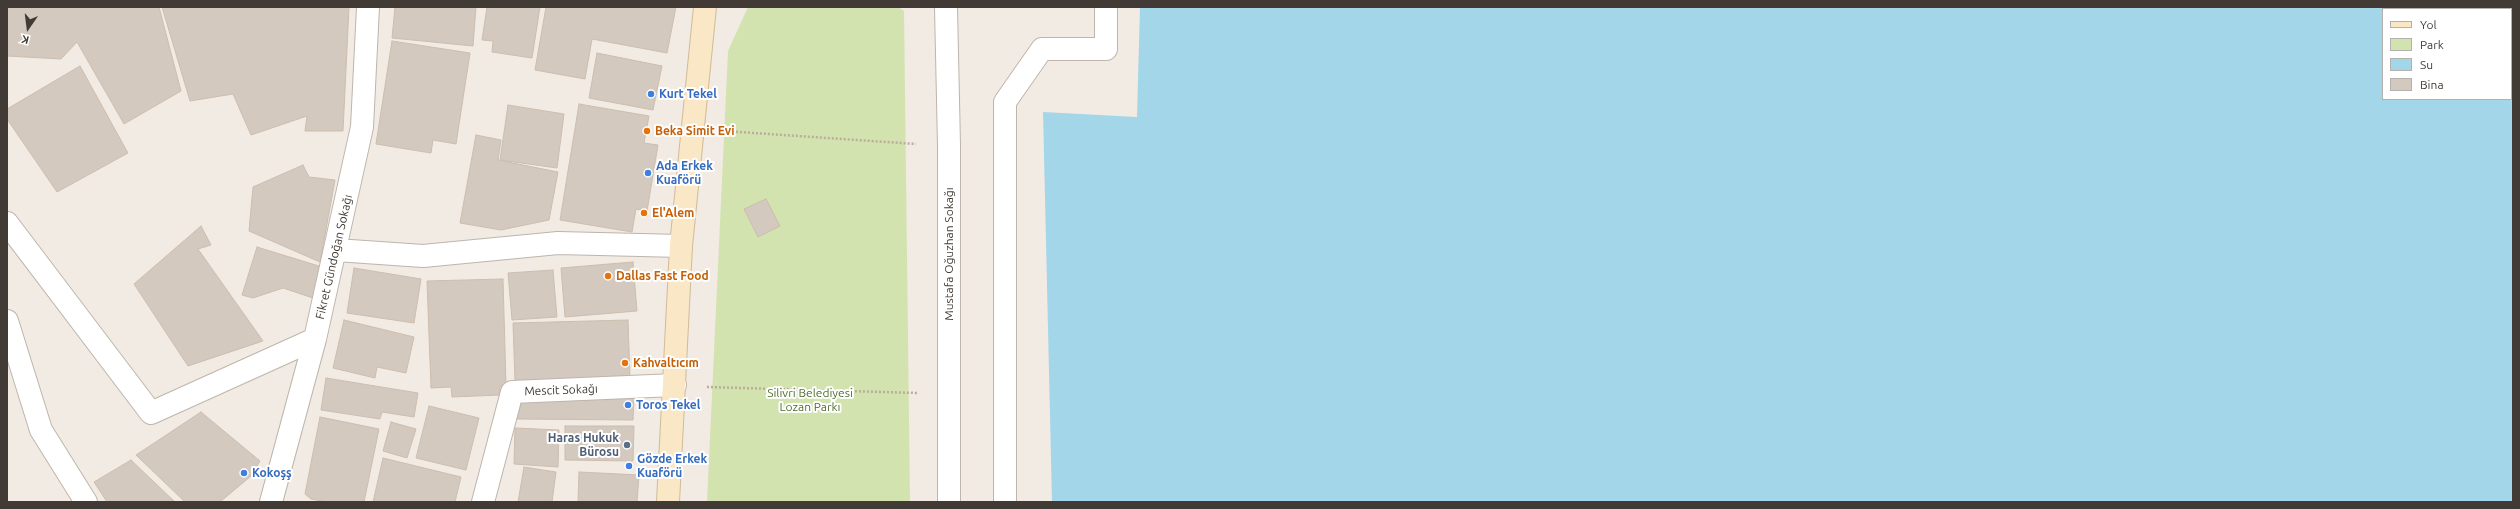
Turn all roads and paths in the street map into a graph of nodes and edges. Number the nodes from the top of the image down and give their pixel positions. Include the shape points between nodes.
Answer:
1 (368, 7) edge
2 (705, 7) edge
3 (946, 7) edge
4 (1106, 7) edge
5 (692, 130) junction
6 (949, 146) junction
7 (7, 223) edge
8 (681, 246) junction
9 (336, 250) junction
10 (7, 321) edge
11 (315, 339) junction
12 (674, 385) junction
13 (949, 394) junction
14 (86, 502) edge
15 (271, 502) edge
16 (483, 502) edge
17 (668, 502) edge
18 (949, 502) edge
19 (1005, 502) edge

1 - 9 street, Fikret Gündoğan Sokağı via 362,127
2 - 5 street
3 - 6 street, Mustafa Oğuzhan Sokağı
4 - 19 street via 1106,49 1042,49 1005,102
5 - 6 path
5 - 8 street
6 - 13 street, Mustafa Oğuzhan Sokağı
7 - 11 street via 151,413
8 - 9 street via 558,243 423,256
8 - 12 street
9 - 11 street, Fikret Gündoğan Sokağı
10 - 14 street via 41,430
11 - 15 street, Fikret Gündoğan Sokağı
12 - 13 path
12 - 16 street, Mescit Sokağı via 512,392
12 - 17 street
13 - 18 street, Mustafa Oğuzhan Sokağı

